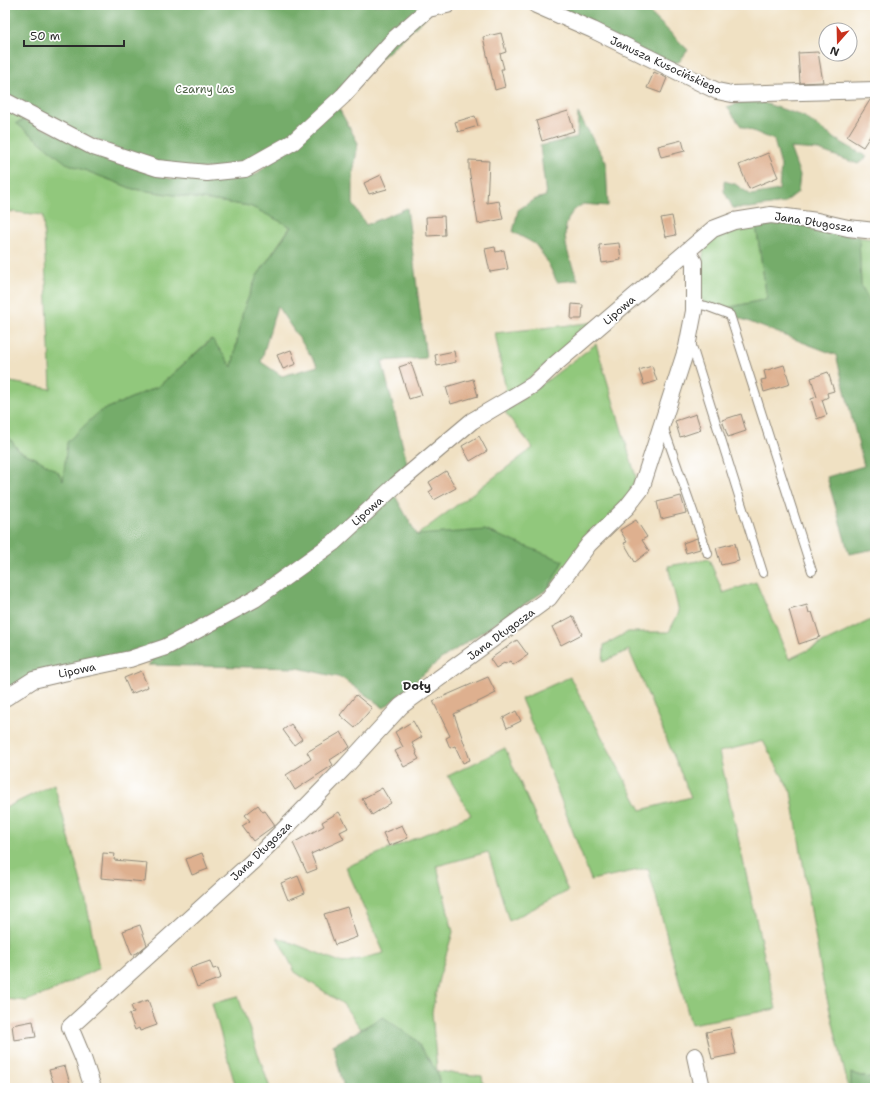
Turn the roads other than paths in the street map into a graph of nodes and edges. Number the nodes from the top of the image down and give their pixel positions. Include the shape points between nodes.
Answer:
1 (446, 5) edge
2 (536, 5) edge
3 (875, 90) edge
4 (5, 101) edge
5 (875, 232) edge
6 (687, 251) junction
7 (694, 304) junction
8 (689, 338) junction
9 (663, 425) junction
10 (708, 554) dead end
11 (812, 571) dead end
12 (763, 573) dead end
13 (5, 698) edge
14 (695, 1056) dead end
15 (93, 1088) edge
16 (702, 1088) edge

1 - 4 street via 428,9 394,39 343,96 293,142 245,169 207,173 157,168 93,147
2 - 3 street, Janusza Kusocińskiego via 717,91 732,94
5 - 6 street, Jana Długosza via 771,215 734,221 713,230
6 - 7 street, Jana Długosza via 694,262
6 - 13 street, Lipowa via 534,385 472,421 396,485 333,543 255,599 166,647 130,659 33,680
7 - 8 street, Jana Długosza
7 - 11 lane via 730,315
8 - 9 street, Jana Długosza
8 - 12 lane
9 - 10 lane
9 - 15 street, Jana Długosza via 641,489 627,507 589,544 549,598 401,706 254,860 70,1028
14 - 16 street

